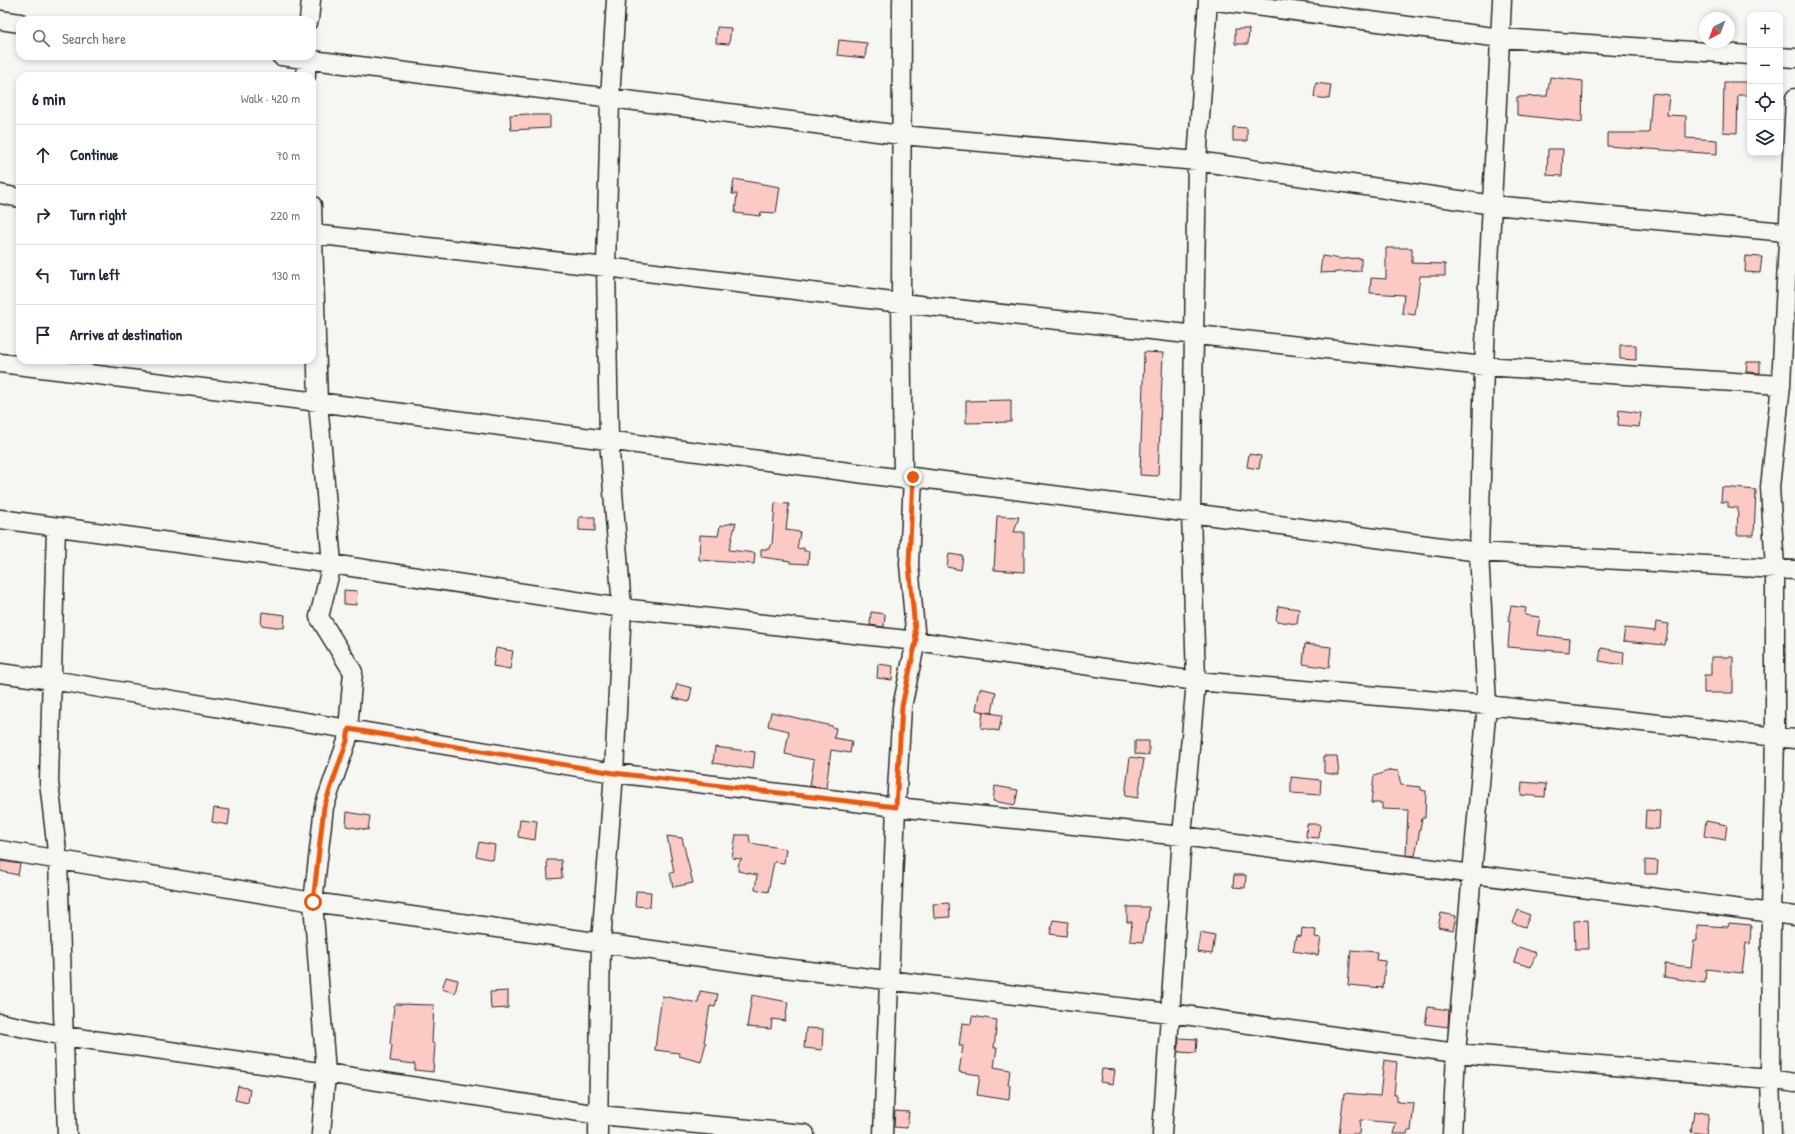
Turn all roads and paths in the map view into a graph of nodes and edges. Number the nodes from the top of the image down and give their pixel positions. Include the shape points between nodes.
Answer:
1 (311, 0) edge
2 (616, 0) edge
3 (902, 0) edge
4 (1208, 0) edge
5 (1502, 0) edge
6 (309, 16) edge
7 (0, 20) edge
8 (16, 22) edge
9 (1501, 38) junction
10 (1747, 55) edge
11 (1783, 57) edge
12 (1795, 58) edge
13 (294, 60) edge
14 (306, 64) edge
15 (1795, 98) edge
16 (610, 99) junction
17 (901, 135) junction
18 (1197, 161) junction
19 (0, 194) edge
20 (16, 197) edge
21 (1493, 204) junction
22 (1792, 232) edge
23 (316, 234) edge
24 (606, 267) junction
25 (901, 303) junction
26 (316, 335) edge
27 (1195, 335) junction
28 (0, 363) edge
29 (1484, 366) junction
30 (1781, 385) junction
31 (318, 402) junction
32 (609, 440) junction
33 (908, 478) junction
34 (1191, 513) junction
35 (0, 519) edge
36 (56, 528) junction
37 (1479, 552) junction
38 (332, 564) junction
39 (1775, 568) junction
40 (1795, 570) edge
41 (622, 608) junction
42 (916, 641) junction
43 (0, 673) edge
44 (52, 680) junction
45 (1196, 680) junction
46 (1487, 705) junction
47 (349, 729) junction
48 (1775, 736) junction
49 (1795, 739) edge
50 (614, 773) junction
51 (896, 807) junction
52 (1182, 836) junction
53 (0, 850) edge
54 (58, 860) junction
55 (1473, 875) junction
56 (313, 902) junction
57 (1771, 913) junction
58 (1795, 916) edge
59 (602, 942) junction
60 (890, 980) junction
61 (1170, 1013) junction
62 (0, 1023) edge
63 (64, 1036) junction
64 (1456, 1053) junction
65 (326, 1073) junction
66 (1770, 1079) junction
67 (1795, 1083) edge
68 (599, 1115) junction
69 (67, 1134) edge
70 (321, 1134) edge
71 (598, 1134) edge
72 (806, 1134) edge
73 (883, 1134) edge
74 (1162, 1134) edge
75 (1452, 1134) edge
76 (1772, 1134) edge

1 - 6 street
2 - 16 street
3 - 17 street
4 - 9 street
4 - 18 street
5 - 9 street
7 - 8 street
9 - 10 street
9 - 21 street
11 - 12 street
13 - 14 street
14 - 16 street
15 - 22 street
16 - 17 street
16 - 24 street
17 - 18 street
17 - 25 street
18 - 21 street
18 - 27 street
19 - 20 street
21 - 22 street
21 - 29 street
22 - 30 street
23 - 24 street
24 - 25 street
24 - 32 street
25 - 27 street
25 - 33 street
26 - 31 street
27 - 29 street
27 - 34 street
28 - 31 street
29 - 30 street
29 - 37 street
30 - 39 street via 1770,487
31 - 32 street
31 - 38 street
32 - 33 street
32 - 41 street
33 - 34 street
33 - 42 street via 909,564
34 - 37 street
34 - 45 street
35 - 36 street
36 - 38 street
36 - 44 street
37 - 39 street
37 - 46 street
38 - 41 street
38 - 47 street via 319,617 353,672
39 - 40 street
39 - 48 street
41 - 42 street
41 - 50 street
42 - 45 street
42 - 51 street via 902,706
43 - 44 street
44 - 47 street
44 - 54 street via 49,782
45 - 46 street
45 - 52 street
46 - 48 street
46 - 55 street
47 - 50 street
47 - 56 street via 324,807
48 - 49 street
48 - 57 street
50 - 51 street
50 - 59 street
51 - 52 street
51 - 60 street
52 - 55 street
52 - 61 street
53 - 54 street
54 - 56 street
54 - 63 street
55 - 57 street
55 - 64 street
56 - 59 street
56 - 65 street
57 - 58 street
57 - 66 street
59 - 60 street via 758,965
59 - 68 street
60 - 61 street
60 - 73 street
61 - 64 street
61 - 74 street
62 - 63 street
63 - 65 street
63 - 69 street
64 - 66 street
64 - 75 street
65 - 68 street
65 - 70 street
66 - 67 street
66 - 76 street
68 - 71 street
68 - 72 street

